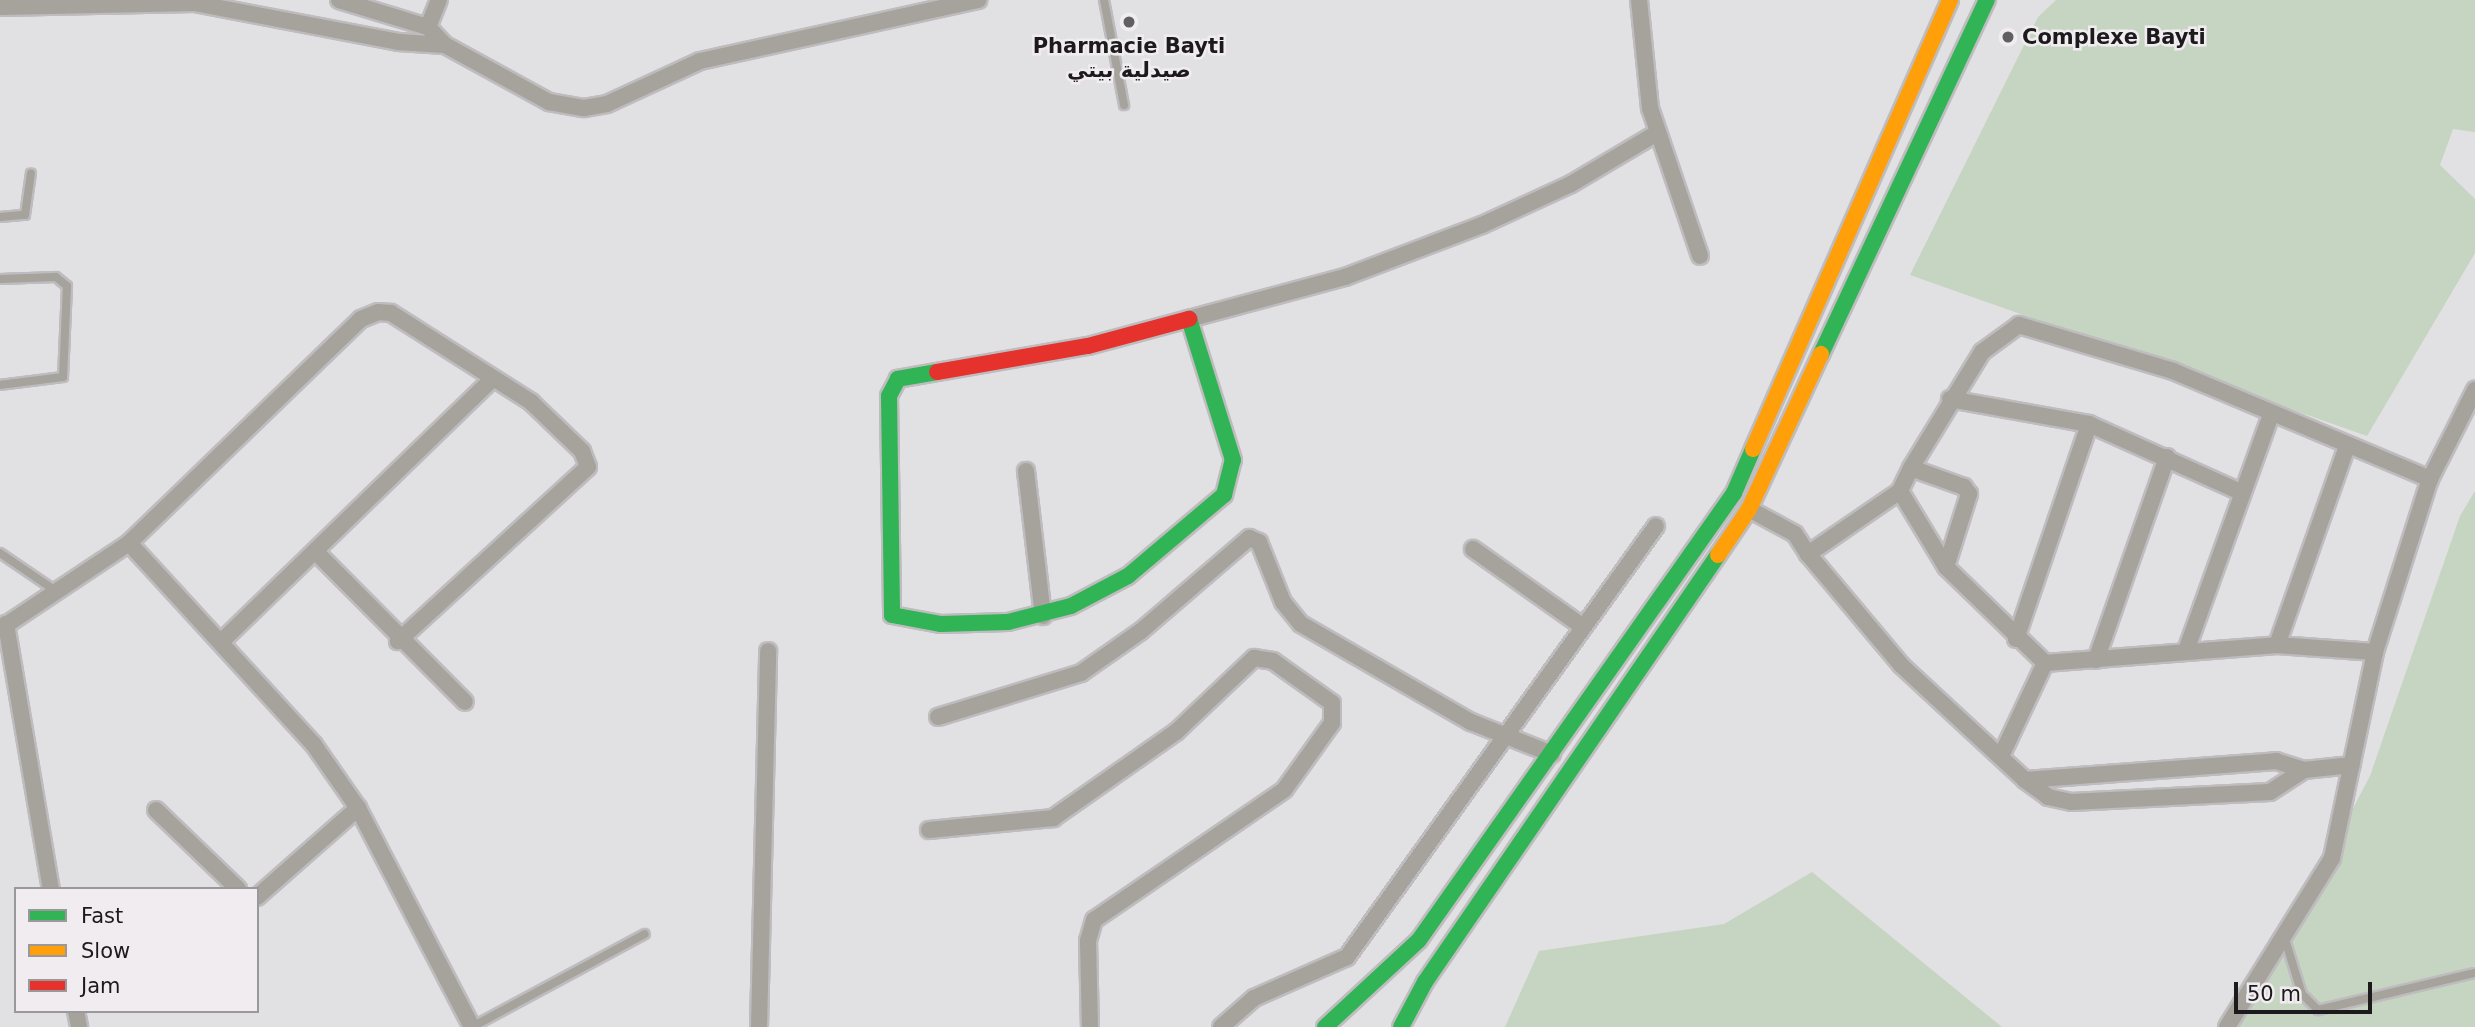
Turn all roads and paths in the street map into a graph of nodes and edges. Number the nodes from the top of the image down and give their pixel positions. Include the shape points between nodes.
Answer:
1 (339, 0) edge
2 (439, 0) edge
3 (978, 0) edge
4 (1104, 0) edge
5 (1639, 0) edge
6 (1950, 0) edge
7 (1987, 0) edge
8 (195, 2) edge
9 (942, 2) edge
10 (0, 7) edge
11 (428, 27) junction
12 (445, 45) junction
13 (1124, 105) dead end
14 (1657, 133) junction
15 (32, 173) dead end
16 (0, 217) edge
17 (1700, 256) dead end
18 (0, 279) edge
19 (1189, 318) junction
20 (491, 380) junction
21 (0, 385) edge
22 (2475, 390) edge
23 (1950, 399) junction
24 (2270, 417) junction
25 (2089, 424) junction
26 (2346, 449) junction
27 (2167, 457) junction
28 (1911, 468) junction
29 (1026, 471) dead end
30 (2430, 479) junction
31 (1900, 491) junction
32 (2241, 492) junction
33 (1749, 509) junction
34 (1656, 526) dead end
35 (129, 543) junction
36 (1473, 549) dead end
37 (316, 552) junction
38 (0, 554) edge
39 (1808, 554) junction
40 (1946, 567) junction
41 (56, 591) junction
42 (1043, 615) junction
43 (2, 624) edge
44 (1583, 626) junction
45 (2016, 639) junction
46 (222, 641) junction
47 (398, 641) junction
48 (2277, 645) junction
49 (2186, 648) junction
50 (768, 652) dead end
51 (2375, 652) junction
52 (2096, 660) junction
53 (2045, 663) junction
54 (465, 702) dead end
55 (938, 717) dead end
56 (1504, 736) junction
57 (1552, 754) junction
58 (2001, 756) junction
59 (2352, 765) junction
60 (2304, 770) junction
61 (2025, 780) junction
62 (358, 808) junction
63 (156, 810) dead end
64 (929, 830) dead end
65 (51, 887) edge
66 (236, 887) edge
67 (259, 895) edge
68 (645, 934) dead end
69 (2284, 936) junction
70 (2475, 973) edge
71 (1086, 1023) edge
72 (472, 1027) edge
73 (759, 1027) edge
74 (1221, 1027) edge
75 (1325, 1027) edge
76 (1401, 1027) edge
77 (2227, 1027) edge

1 - 11 street
2 - 11 street
3 - 9 street
4 - 13 lane
5 - 14 street via 1641,59
6 - 57 main road via 1753,458 1695,553
7 - 33 main road
8 - 10 street
8 - 12 street via 398,42
9 - 12 street via 776,49 700,61 607,104 584,108 549,102
11 - 12 street
14 - 17 street
14 - 19 street via 1482,225 1345,277
15 - 16 lane via 25,215
18 - 21 lane via 56,277 67,286 63,377
19 - 42 main road via 1233,460 1229,488 1128,576
19 - 42 main road via 1088,346 916,372 892,387 892,615 941,625
20 - 35 street via 391,313 360,319
20 - 37 street
20 - 47 street via 531,402 582,451 585,476
22 - 30 street
23 - 24 street via 1982,352 2019,325 2173,371
23 - 25 street
23 - 28 street
24 - 26 street
24 - 32 street
25 - 27 street
25 - 45 street
26 - 30 street
26 - 48 street
27 - 32 street
27 - 52 street
28 - 31 street
28 - 40 street via 1969,494
29 - 42 street
30 - 51 street
31 - 39 street
31 - 40 street
32 - 49 street
33 - 39 street via 1787,527
33 - 76 main road via 1425,982
34 - 44 street
35 - 41 street
35 - 46 street
36 - 44 street
37 - 46 street
37 - 47 street
38 - 41 lane
39 - 58 street via 1901,665
40 - 45 street
41 - 43 street
43 - 65 street
44 - 56 street
45 - 53 street
46 - 62 street via 314,745
47 - 54 street
48 - 49 street
48 - 51 street
49 - 52 street
50 - 73 street
51 - 59 street
52 - 53 street
53 - 58 street
55 - 56 street via 1081,673 1141,631 1249,538 1259,542 1283,602 1301,624
56 - 57 street
56 - 74 street via 1347,957 1254,998
57 - 75 main road via 1419,940
58 - 61 street
59 - 60 street
59 - 69 street via 2332,858
60 - 61 street via 2276,761
60 - 61 street via 2270,792 2071,802 2048,797
62 - 67 street
62 - 72 street
63 - 66 street
64 - 71 street via 1053,818 1176,732 1254,658 1273,661 1332,703 1332,723 1284,790 1094,920
68 - 72 lane
69 - 70 lane via 2302,993 2318,1010
69 - 77 street

